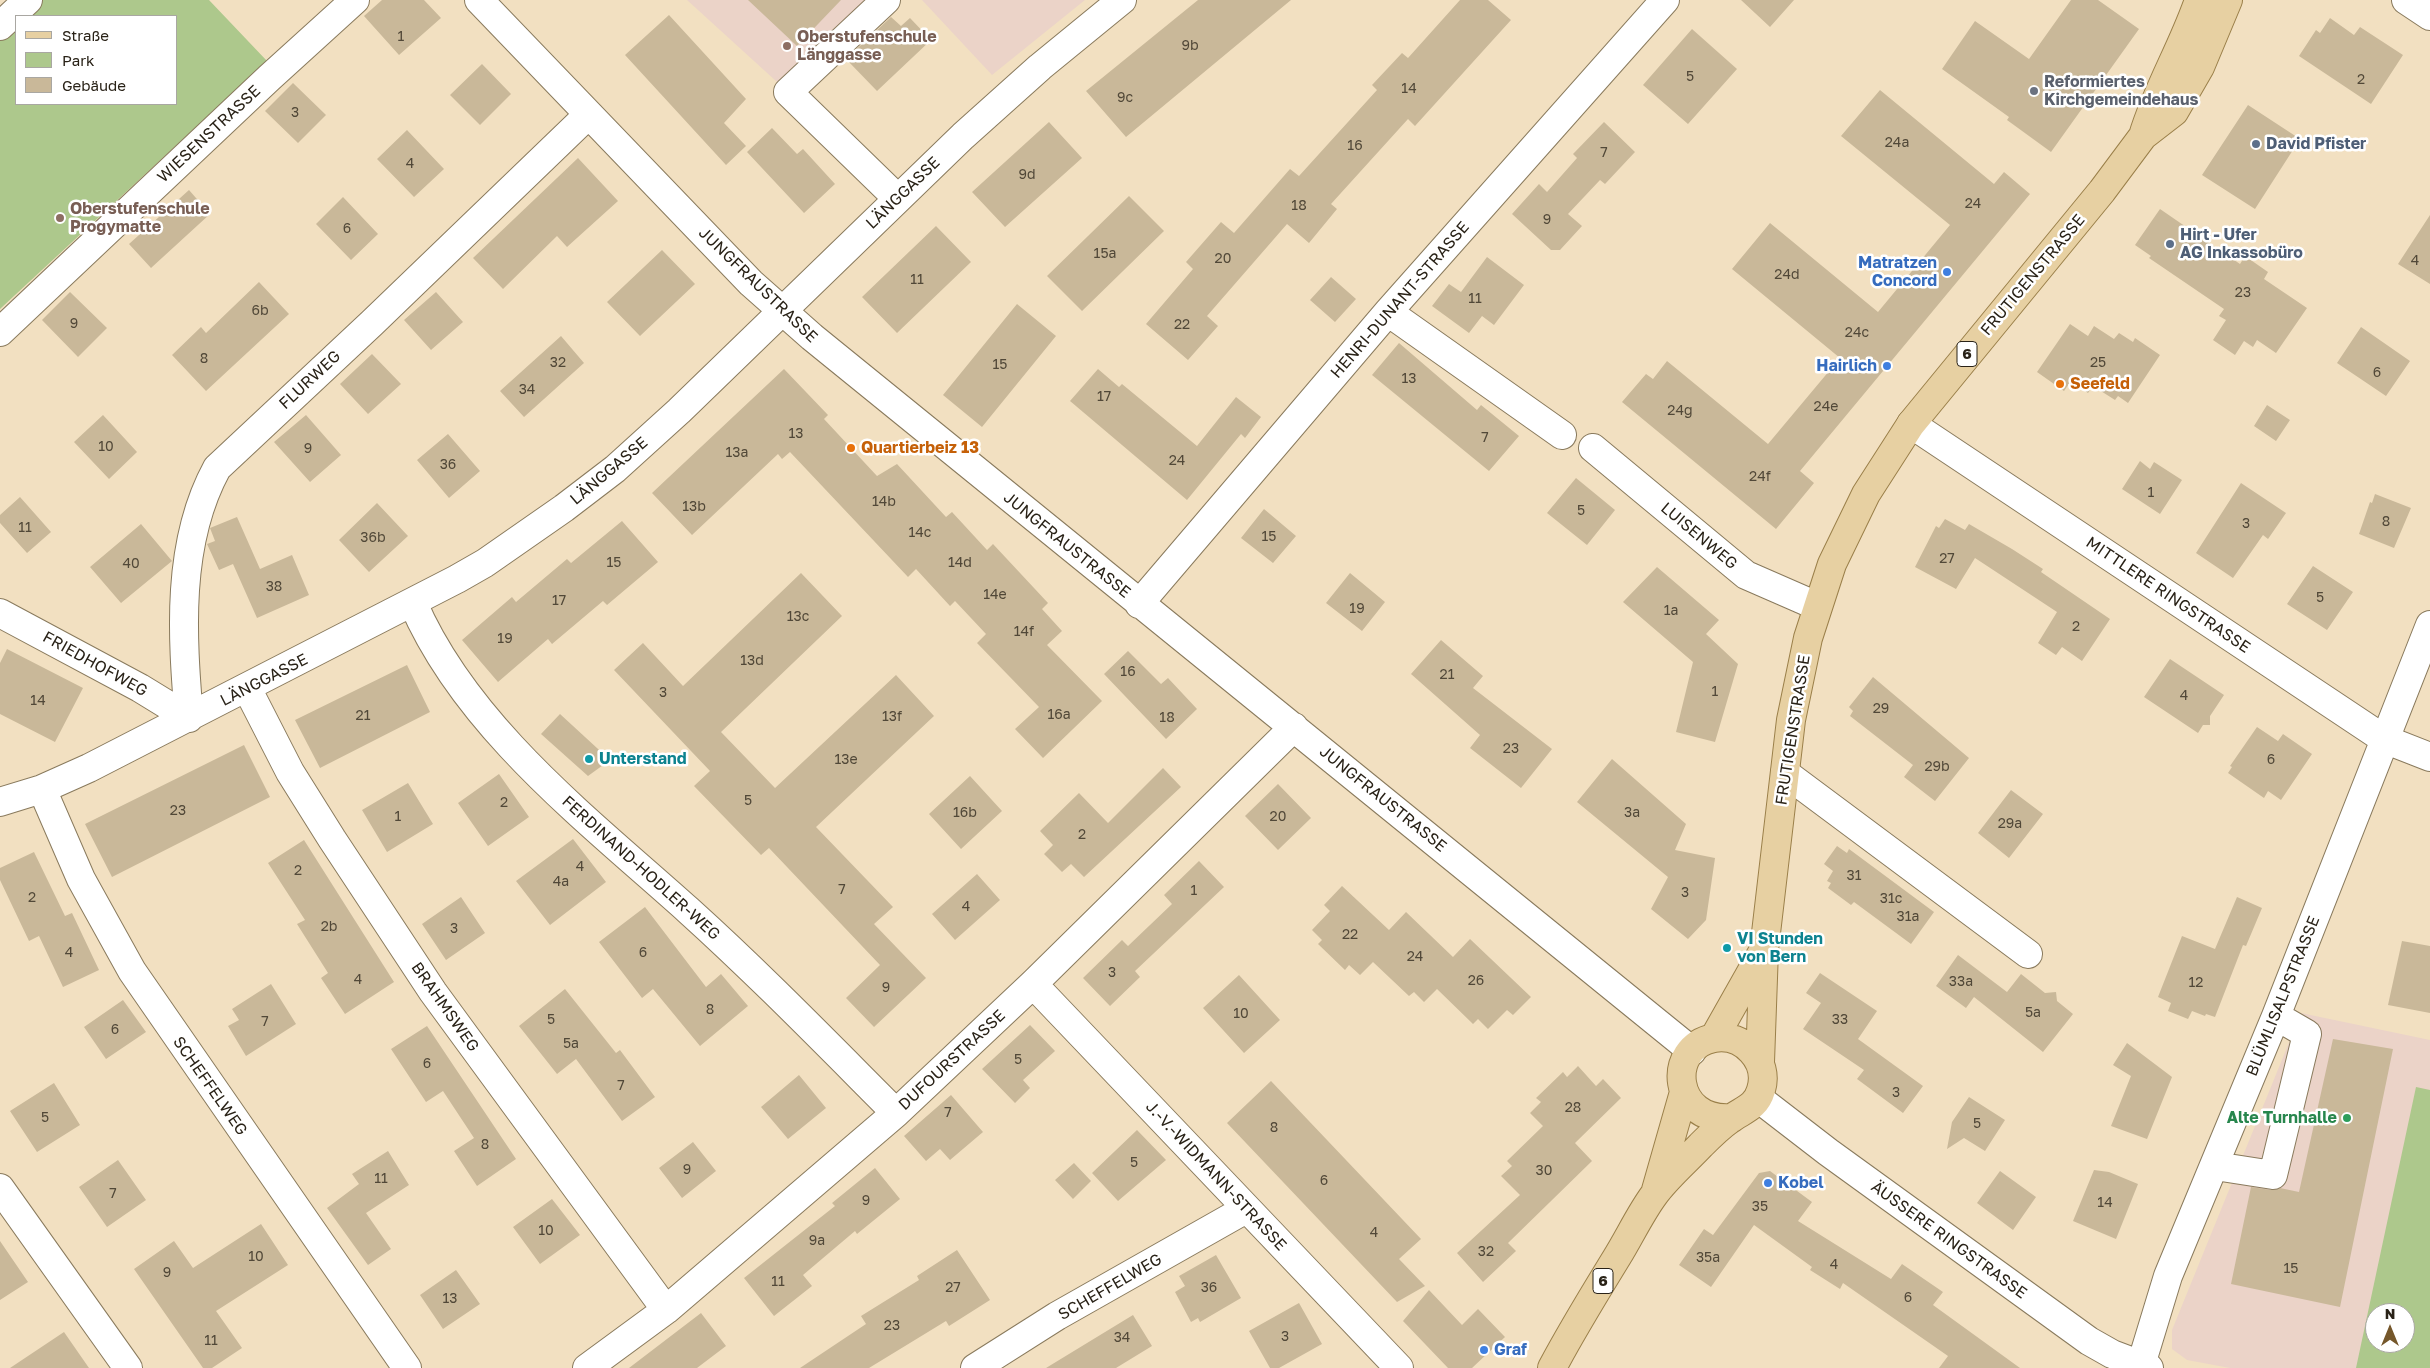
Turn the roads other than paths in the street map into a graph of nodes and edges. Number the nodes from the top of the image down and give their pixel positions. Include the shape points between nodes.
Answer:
1 (28, 0) edge
2 (355, 0) edge
3 (479, 0) edge
4 (886, 0) edge
5 (1122, 0) edge
6 (1665, 0) edge
7 (2199, 0) edge
8 (2228, 0) edge
9 (2406, 0) edge
10 (2430, 16) edge
11 (0, 26) edge
12 (588, 115) junction
13 (2143, 136) junction
14 (897, 198) junction
15 (781, 310) junction
16 (1388, 312) junction
17 (0, 332) edge
18 (1911, 424) junction
19 (1562, 435) dead end
20 (1593, 448) dead end
21 (413, 603) junction
22 (1139, 604) junction
23 (1817, 606) junction
24 (0, 613) edge
25 (2430, 624) edge
26 (247, 688) junction
27 (189, 718) junction
28 (1294, 728) junction
29 (2384, 739) junction
30 (2430, 757) edge
31 (1785, 773) junction
32 (42, 788) junction
33 (0, 802) edge
34 (1764, 950) junction
35 (2028, 954) dead end
36 (1033, 984) junction
37 (2276, 1016) junction
38 (1703, 1045) junction
39 (1760, 1062) junction
40 (1684, 1092) junction
41 (1758, 1098) junction
42 (896, 1113) junction
43 (1732, 1118) junction
44 (2215, 1166) junction
45 (0, 1188) edge
46 (1655, 1194) junction
47 (1246, 1209) junction
48 (666, 1310) junction
49 (2143, 1367) edge
50 (128, 1368) edge
51 (407, 1368) edge
52 (587, 1368) edge
53 (975, 1368) edge
54 (1399, 1368) edge
55 (1552, 1368) edge

1 - 11 street
2 - 17 street, WIESENSTRASSE
3 - 12 street, JUNGFRAUSTRASSE
4 - 14 street via 788,92
5 - 14 street, LÄNGGASSE via 1040,67
6 - 16 street, HENRI-DUNANT-STRASSE
7 - 13 main road, FRUTIGENSTRASSE / 6 via 2152,105
8 - 13 main road, FRUTIGENSTRASSE / 6 via 2200,67 2174,112
9 - 10 street
12 - 15 street, JUNGFRAUSTRASSE
12 - 27 street, FLURWEG via 217,468 204,492 194,522 189,556 184,647
13 - 18 main road, FRUTIGENSTRASSE / 6 via 2102,191
14 - 15 street, LÄNGGASSE
15 - 21 street, LÄNGGASSE via 615,469 485,564
15 - 22 street, JUNGFRAUSTRASSE
16 - 19 street
16 - 22 street, HENRI-DUNANT-STRASSE
18 - 23 main road, FRUTIGENSTRASSE / 6 via 1866,494 1832,564
18 - 29 street, MITTLERE RINGSTRASSE
20 - 23 street, LUISENWEG via 1746,575
21 - 26 street, LÄNGGASSE
21 - 42 street, FERDINAND-HODLER-WEG via 431,641 513,749 752,969
22 - 28 street, JUNGFRAUSTRASSE
23 - 31 main road, FRUTIGENSTRASSE / 6 via 1798,676
24 - 27 street, FRIEDHOFWEG
25 - 29 street, BLÜMLISALPSTRASSE
26 - 27 street, LÄNGGASSE
26 - 48 street, BRAHMSWEG via 290,772 428,984
27 - 32 street, LÄNGGASSE
28 - 36 street, DUFOURSTRASSE
28 - 38 street, JUNGFRAUSTRASSE
29 - 30 street, MITTLERE RINGSTRASSE
29 - 37 street, BLÜMLISALPSTRASSE
31 - 34 main road, FRUTIGENSTRASSE / 6
31 - 35 street
32 - 33 street, LÄNGGASSE
32 - 51 street, SCHEFFELWEG via 81,879 132,971
34 - 38 main road, FRUTIGENSTRASSE / 6
34 - 39 main road, FRUTIGENSTRASSE / 6
36 - 42 street, DUFOURSTRASSE
36 - 47 street, J.-V.-WIDMANN-STRASSE
37 - 44 street, BLÜMLISALPSTRASSE
37 - 44 street via 2307,1034 2273,1175
38 - 39 main road via 1725,1037 1741,1042
38 - 40 main road via 1686,1060 1682,1070
39 - 41 main road via 1763,1080
40 - 43 main road via 1703,1114 1712,1118
40 - 46 main road, 6
41 - 43 main road via 1747,1110
41 - 49 street, ÄUSSERE RINGSTRASSE via 2089,1341
42 - 48 street, DUFOURSTRASSE
43 - 46 main road, 6 via 1701,1145
44 - 49 street, BLÜMLISALPSTRASSE via 2168,1276
45 - 50 street
46 - 55 main road, 6
47 - 53 street, SCHEFFELWEG via 1057,1316
47 - 54 street, J.-V.-WIDMANN-STRASSE
48 - 52 street, DUFOURSTRASSE

